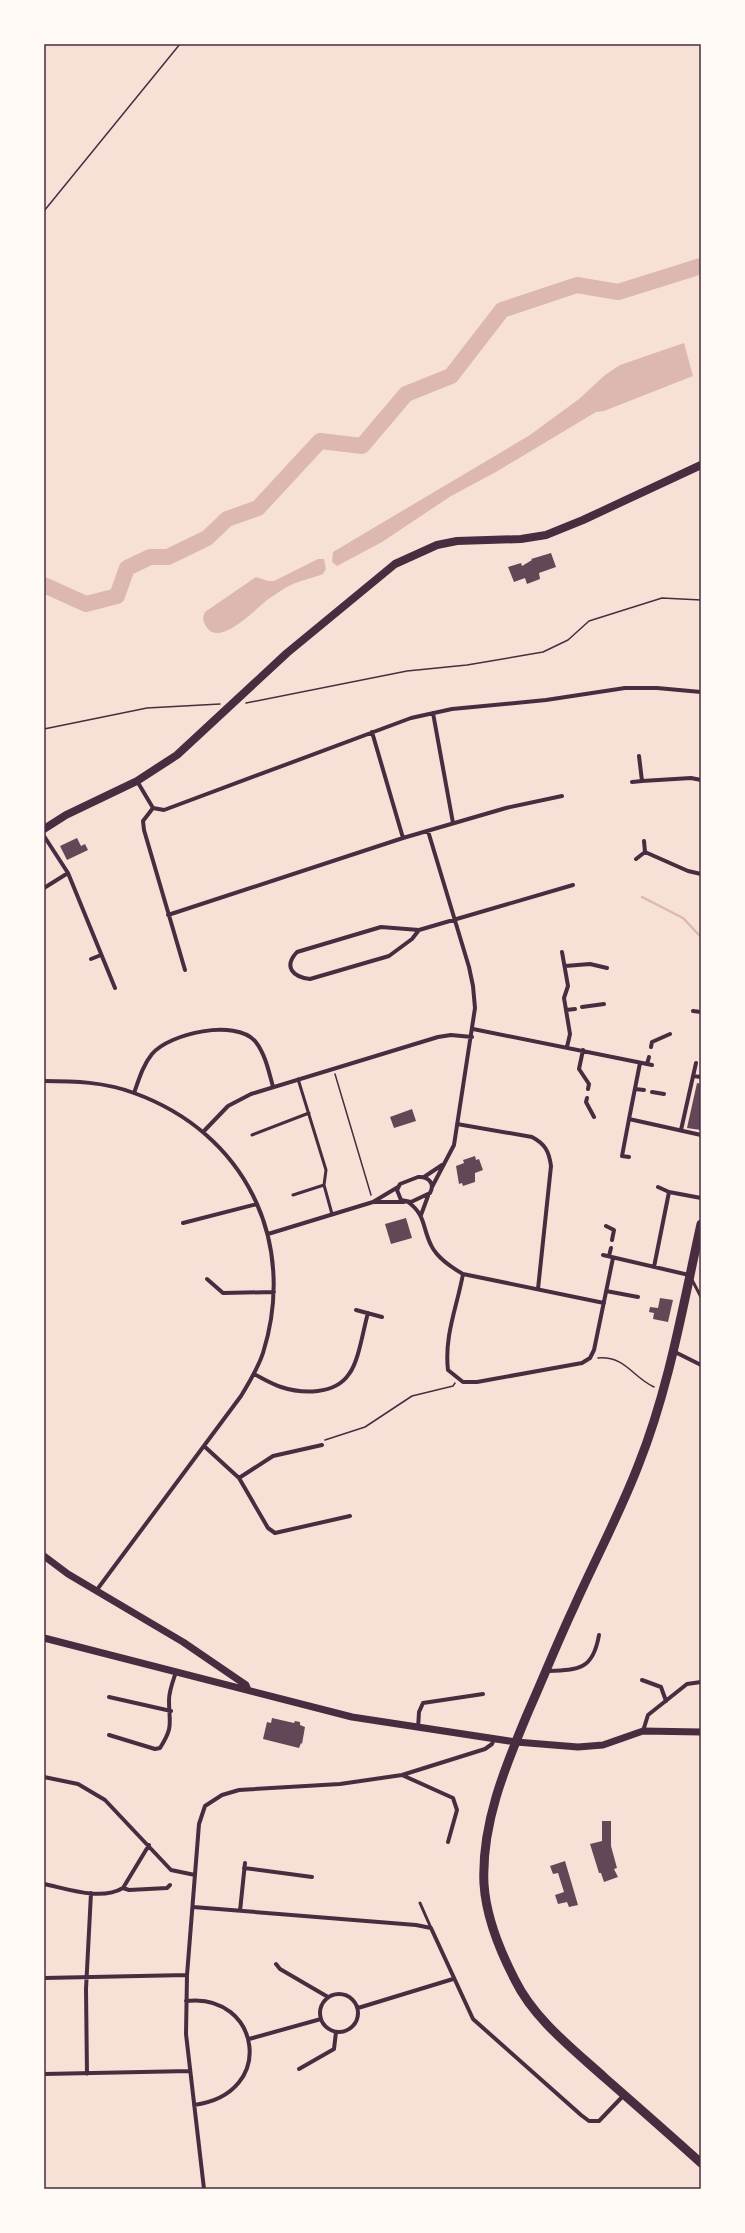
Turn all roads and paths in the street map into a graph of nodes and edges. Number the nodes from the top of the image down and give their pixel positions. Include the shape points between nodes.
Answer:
1 (180, 44) edge
2 (44, 211) edge
3 (701, 466) edge
4 (701, 600) edge
5 (701, 692) edge
6 (232, 704) junction
7 (433, 713) junction
8 (44, 729) edge
9 (372, 732) junction
10 (639, 756) dead end
11 (701, 780) edge
12 (137, 781) junction
13 (642, 781) junction
14 (632, 782) dead end
15 (562, 796) dead end
16 (154, 808) junction
17 (453, 824) junction
18 (44, 829) edge
19 (428, 831) junction
20 (44, 836) edge
21 (403, 838) junction
22 (644, 841) dead end
23 (645, 852) junction
24 (636, 859) dead end
25 (68, 873) junction
26 (701, 874) edge
27 (572, 885) dead end
28 (44, 888) edge
29 (168, 915) junction
30 (454, 920) junction
31 (419, 930) junction
32 (562, 952) dead end
33 (101, 955) junction
34 (91, 959) dead end
35 (565, 966) junction
36 (607, 968) dead end
37 (185, 970) dead end
38 (115, 988) dead end
39 (604, 1004) dead end
40 (582, 1007) dead end
41 (575, 1009) dead end
42 (566, 1010) junction
43 (693, 1011) dead end
44 (701, 1012) edge
45 (473, 1029) junction
46 (670, 1034) dead end
47 (472, 1037) junction
48 (567, 1047) junction
49 (651, 1047) dead end
50 (583, 1050) junction
51 (649, 1057) dead end
52 (640, 1063) junction
53 (696, 1063) dead end
54 (647, 1064) junction
55 (652, 1066) dead end
56 (333, 1069) junction
57 (693, 1076) junction
58 (701, 1077) edge
59 (298, 1079) junction
60 (44, 1081) edge
61 (273, 1087) junction
62 (588, 1089) dead end
63 (635, 1089) junction
64 (644, 1090) dead end
65 (652, 1092) dead end
66 (134, 1093) junction
67 (664, 1094) dead end
68 (586, 1098) dead end
69 (309, 1113) junction
70 (594, 1116) dead end
71 (629, 1119) junction
72 (457, 1124) junction
73 (681, 1130) junction
74 (204, 1131) junction
75 (252, 1135) dead end
76 (701, 1135) edge
77 (628, 1158) dead end
78 (442, 1165) junction
79 (424, 1177) junction
80 (324, 1185) junction
81 (398, 1187) junction
82 (432, 1187) junction
83 (658, 1187) dead end
84 (669, 1192) junction
85 (293, 1195) dead end
86 (428, 1196) junction
87 (701, 1198) edge
88 (373, 1202) junction
89 (406, 1202) junction
90 (257, 1204) junction
91 (332, 1214) junction
92 (421, 1214) junction
93 (183, 1223) dead end
94 (701, 1224) edge
95 (606, 1226) dead end
96 (268, 1234) junction
97 (612, 1240) dead end
98 (611, 1248) dead end
99 (603, 1255) dead end
100 (611, 1257) junction
101 (697, 1257) edge
102 (654, 1267) junction
103 (463, 1274) junction
104 (690, 1275) junction
105 (207, 1279) dead end
106 (538, 1289) junction
107 (274, 1292) junction
108 (606, 1292) junction
109 (638, 1297) dead end
110 (701, 1297) edge
111 (604, 1303) junction
112 (356, 1310) dead end
113 (368, 1313) junction
114 (382, 1317) dead end
115 (672, 1351) junction
116 (590, 1358) junction
117 (701, 1366) edge
118 (254, 1374) junction
119 (458, 1380) junction
120 (663, 1391) junction
121 (322, 1445) joint
122 (204, 1446) junction
123 (239, 1478) junction
124 (350, 1516) dead end
125 (44, 1556) edge
126 (96, 1591) junction
127 (599, 1635) dead end
128 (44, 1638) edge
129 (546, 1671) junction
130 (176, 1672) junction
131 (642, 1680) dead end
132 (701, 1682) edge
133 (248, 1690) junction
134 (483, 1694) dead end
135 (109, 1697) dead end
136 (666, 1700) junction
137 (170, 1711) junction
138 (418, 1728) junction
139 (643, 1731) junction
140 (701, 1732) edge
141 (109, 1735) dead end
142 (494, 1739) junction
143 (516, 1742) junction
144 (402, 1775) junction
145 (44, 1777) edge
146 (448, 1842) dead end
147 (150, 1845) junction
148 (195, 1875) junction
149 (312, 1877) dead end
150 (44, 1884) edge
151 (170, 1886) dead end
152 (123, 1888) junction
153 (91, 1893) junction
154 (420, 1903) dead end
155 (193, 1907) junction
156 (240, 1911) junction
157 (431, 1928) junction
158 (276, 1964) dead end
159 (188, 1975) junction
160 (44, 1978) edge
161 (87, 1978) junction
162 (453, 1979) junction
163 (328, 1997) junction
164 (186, 2001) junction
165 (358, 2008) junction
166 (321, 2019) junction
167 (336, 2032) junction
168 (249, 2039) junction
169 (299, 2069) dead end
170 (190, 2071) junction
171 (44, 2074) edge
172 (87, 2074) junction
173 (624, 2095) junction
174 (194, 2105) junction
175 (701, 2163) edge
176 (204, 2189) edge

1 - 2 path
3 - 6 main road via 546,535 437,544 395,564 262,675
4 - 6 path via 662,598 589,621 568,640 543,652 467,665 407,671 248,704
5 - 7 street via 625,688
6 - 8 path via 147,708
6 - 12 main road via 176,755
7 - 9 street
7 - 17 street
9 - 16 street via 164,810
9 - 21 street
10 - 13 street
11 - 13 street via 691,778
12 - 16 street
12 - 18 main road via 66,815
13 - 14 street
15 - 17 street
16 - 29 street via 143,822 144,830
17 - 19 street
19 - 21 street
19 - 30 street
20 - 25 street
21 - 29 street
22 - 23 street
23 - 24 street
23 - 26 street
25 - 28 street
25 - 33 street
27 - 30 street
29 - 37 street
30 - 31 street
30 - 45 street via 474,986
31 - 31 street via 412,939 389,956 310,979 300,978 291,969 292,958 297,952 381,927
32 - 35 street
33 - 34 street
33 - 38 street
35 - 36 street via 590,964
35 - 42 street via 568,986 564,998
39 - 40 street
41 - 42 street
42 - 48 street via 570,1034
43 - 44 street
45 - 47 street
45 - 48 street
46 - 49 street via 652,1042
47 - 56 street via 438,1037
47 - 72 street
48 - 50 street
50 - 52 street
50 - 62 street via 579,1070 589,1084
51 - 54 street
52 - 54 street
52 - 63 street
53 - 57 street
54 - 55 street
56 - 59 street
56 - 88 path
57 - 58 street
57 - 73 street
59 - 61 street
59 - 69 lane
60 - 66 street via 83,1082
61 - 66 street via 261,1050 254,1040 233,1031 205,1031 174,1040 153,1053 144,1066
61 - 74 street via 251,1094 228,1106
63 - 64 street
63 - 71 street
65 - 67 street
66 - 74 street via 171,1110
68 - 70 street
69 - 75 lane
69 - 80 lane via 326,1170
71 - 73 street
71 - 77 street via 622,1156
72 - 78 street via 452,1150
72 - 106 street via 532,1137 547,1149 551,1166
73 - 76 street
74 - 90 street via 229,1157
78 - 79 street
78 - 82 street
79 - 81 street via 404,1182
79 - 82 street via 430,1180
80 - 85 lane
80 - 91 lane
81 - 88 street
81 - 89 street via 399,1197
82 - 86 street
83 - 84 street
84 - 87 street
84 - 102 street
86 - 89 street
86 - 92 street
88 - 89 street
88 - 91 street
89 - 92 street
90 - 93 street
90 - 96 street
91 - 96 street
92 - 103 street via 436,1253
94 - 101 highway
95 - 97 street via 614,1230
96 - 107 street via 274,1264
98 - 100 street
99 - 100 street
100 - 102 street
100 - 108 street
101 - 104 highway
102 - 104 street
103 - 106 street
103 - 119 street via 452,1316 446,1354 448,1370
104 - 110 lane
104 - 115 highway
105 - 107 street via 223,1292
106 - 111 street
107 - 118 street via 272,1322 263,1355
108 - 109 street
108 - 111 street
111 - 116 street
112 - 113 street
113 - 114 street
113 - 118 street via 353,1366 349,1374 336,1386 312,1391 298,1390 280,1387
115 - 117 street
115 - 120 highway
116 - 119 street via 582,1364 477,1382
116 - 120 path via 607,1357 621,1361 650,1385
118 - 122 street
119 - 121 path via 453,1386 403,1400 365,1427 322,1441
120 - 129 highway via 651,1431 626,1495
121 - 123 street via 273,1456
122 - 123 street
122 - 126 street
123 - 124 street via 268,1528 275,1533
125 - 126 street
126 - 133 street via 183,1642 246,1685
127 - 129 street via 596,1652 588,1664 568,1670
128 - 130 street
129 - 143 highway
130 - 133 street
130 - 137 street via 169,1699
131 - 136 street via 661,1687
132 - 136 street via 687,1684
133 - 138 street via 352,1717
134 - 138 street via 423,1703 419,1712
135 - 137 street
136 - 139 street via 648,1716
137 - 141 street via 170,1730 160,1748 155,1749
138 - 142 street
139 - 140 street
139 - 143 street via 603,1745 578,1747
142 - 143 street
142 - 144 street via 489,1747
143 - 173 highway via 496,1797 484,1861 484,1887 492,1925 500,1949 525,1998 537,2013
144 - 146 street via 453,1798 457,1810
144 - 148 street via 340,1784 239,1790 222,1794 205,1806 199,1824
145 - 147 street via 78,1784 105,1800
147 - 148 street via 171,1870
147 - 152 street
148 - 155 street
149 - 156 street via 244,1866
150 - 153 street
151 - 152 street via 130,1890
152 - 153 street via 105,1894
153 - 161 street
154 - 157 lane
155 - 156 street
155 - 159 street
156 - 157 street
157 - 162 street
158 - 163 street via 280,1969
159 - 161 street
159 - 164 street
160 - 161 street
161 - 172 street
162 - 165 street
162 - 173 street via 473,2019 589,2121 599,2121
163 - 165 street via 346,1994 356,2002
163 - 166 street via 321,2007
164 - 168 street via 215,2003 230,2012 242,2025
164 - 170 street
165 - 167 street via 357,2021 353,2026 348,2030
166 - 167 street via 329,2029
166 - 168 street
167 - 169 street via 334,2049
168 - 174 street via 249,2057 245,2072 237,2086 218,2099
170 - 172 street
170 - 174 street
171 - 172 street
173 - 175 highway
174 - 176 street

